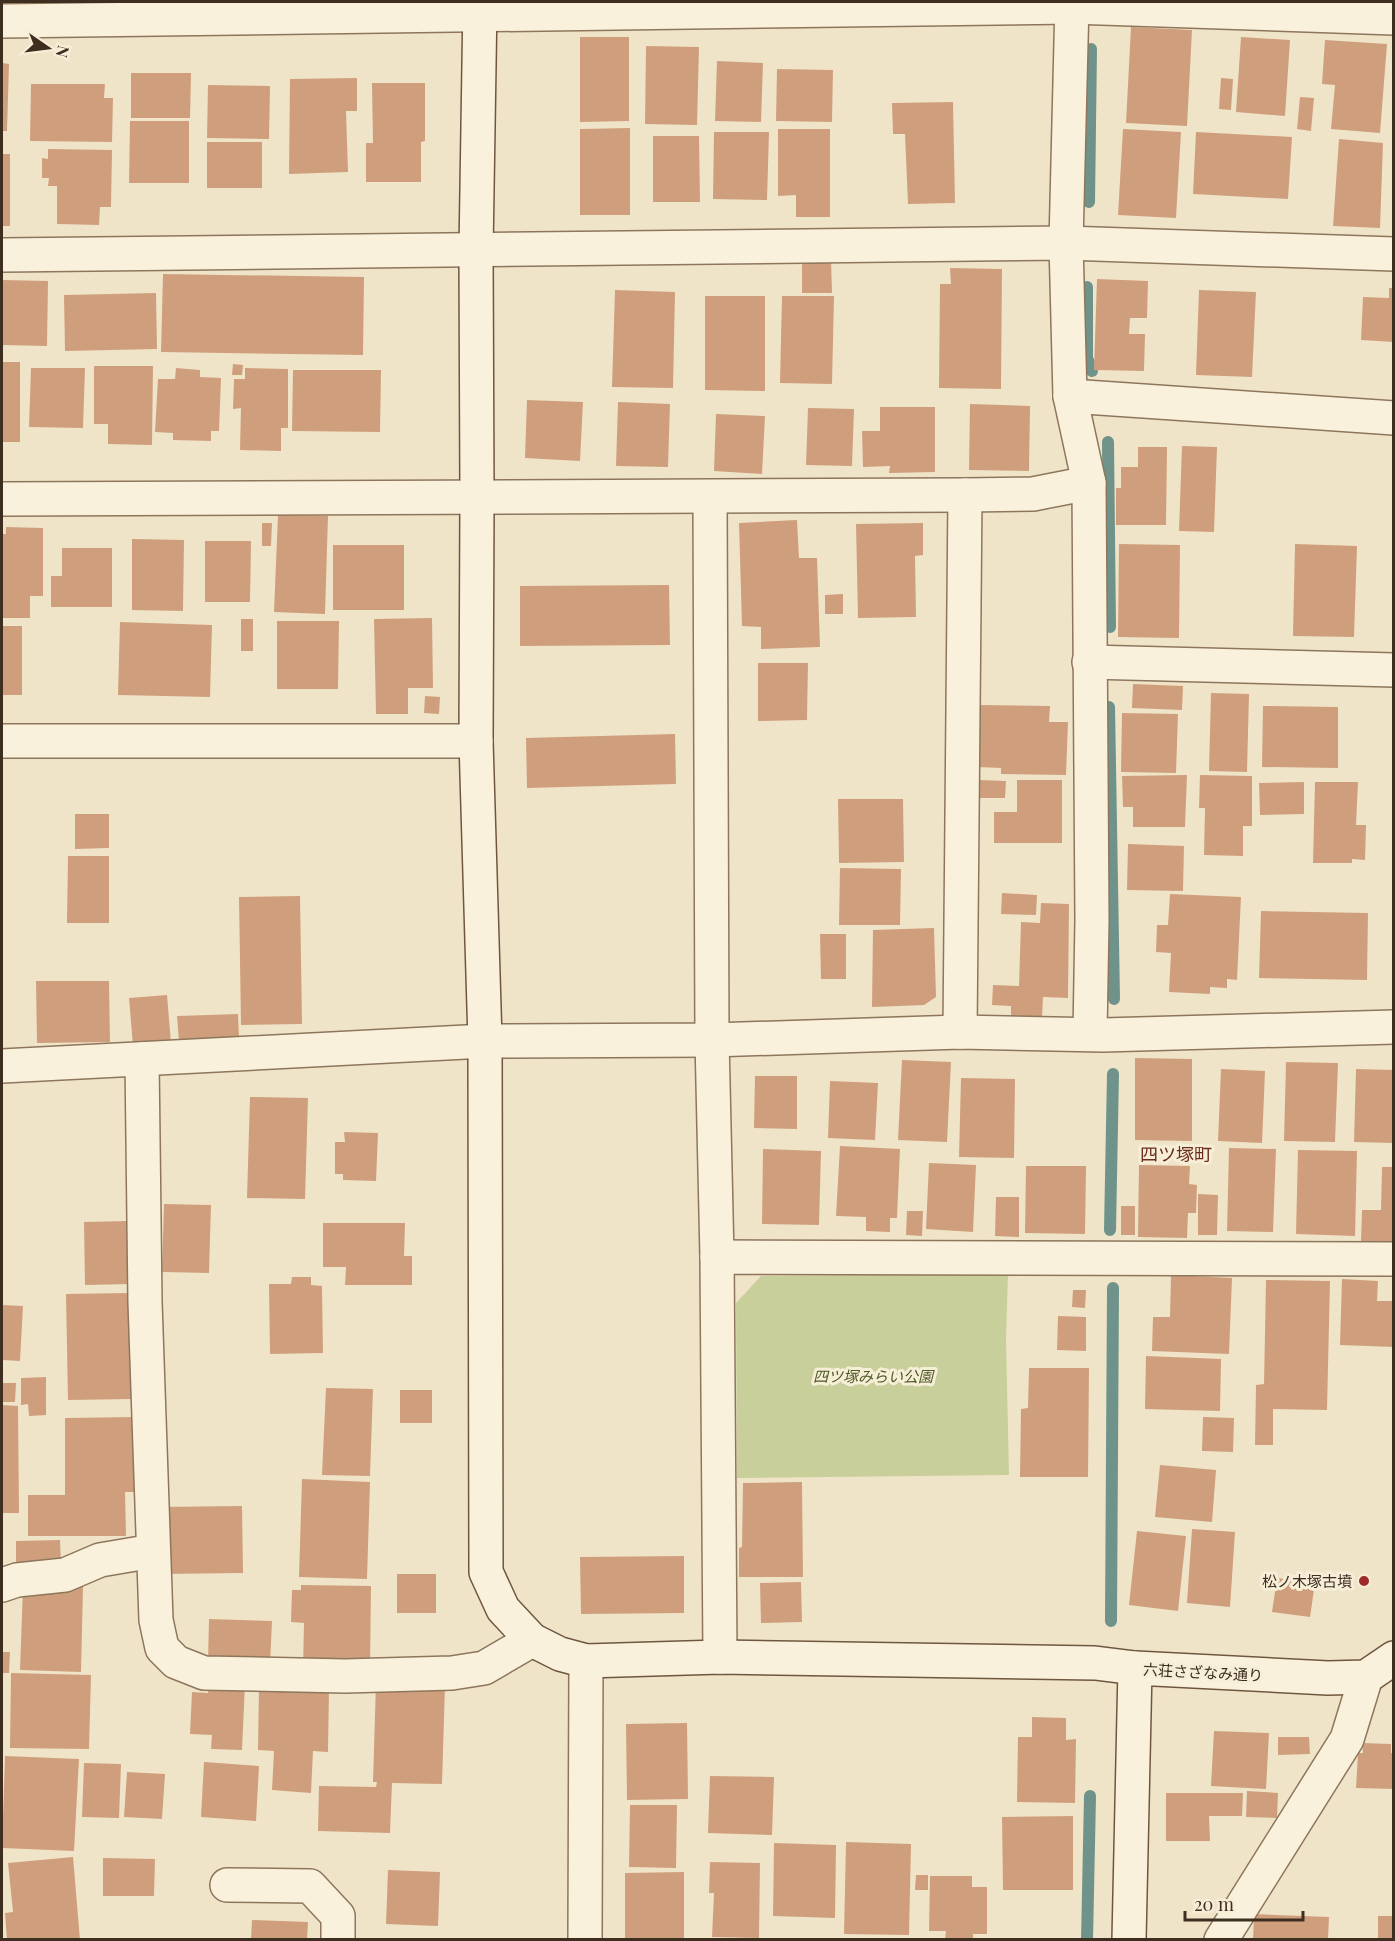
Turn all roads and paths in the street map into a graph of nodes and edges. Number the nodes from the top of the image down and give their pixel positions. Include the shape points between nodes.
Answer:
1 (1072, 4) edge
2 (480, 8) edge
3 (1394, 18) edge
4 (2, 21) edge
5 (1066, 243) junction
6 (476, 251) junction
7 (1394, 254) edge
8 (2, 255) edge
9 (1070, 396) junction
10 (1394, 418) edge
11 (1089, 483) junction
12 (965, 495) junction
13 (710, 497) junction
14 (477, 498) junction
15 (2, 500) edge
16 (1089, 662) junction
17 (1394, 670) edge
18 (2, 741) edge
19 (476, 741) junction
20 (1394, 1027) edge
21 (960, 1032) junction
22 (1090, 1034) junction
23 (712, 1040) junction
24 (484, 1041) junction
25 (142, 1059) junction
26 (2, 1066) edge
27 (717, 1257) junction
28 (1394, 1259) edge
29 (153, 1551) junction
30 (2, 1585) edge
31 (531, 1640) junction
32 (720, 1657) junction
33 (1394, 1658) edge
34 (586, 1661) junction
35 (1135, 1668) junction
36 (1366, 1677) junction
37 (227, 1885) dead end
38 (338, 1940) edge
39 (585, 1940) edge
40 (1129, 1940) edge
41 (1221, 1940) edge

1 - 2 street
1 - 3 street
1 - 5 street
2 - 4 street
2 - 6 street
5 - 6 street
5 - 7 street
5 - 9 street
6 - 8 street
6 - 14 street
9 - 10 street
9 - 11 street
11 - 12 street via 1033,494
11 - 16 street
12 - 13 street
12 - 21 street
13 - 14 street
13 - 23 street
14 - 15 street
14 - 19 street
16 - 17 street
16 - 22 street
18 - 19 street
19 - 24 street
20 - 22 street
21 - 22 street
21 - 23 street
23 - 24 street
23 - 27 street
24 - 25 street
24 - 31 street via 486,1572 503,1609
25 - 26 street
25 - 29 street
27 - 28 street
27 - 32 street
29 - 30 street via 100,1560 65,1575
29 - 31 street via 156,1620 162,1648 176,1662 204,1673 345,1677 452,1673 484,1668
31 - 34 street
32 - 34 street
32 - 35 street
33 - 36 street
34 - 39 street
35 - 36 street, 六荘さざなみ通り
35 - 40 street, 六荘さざなみ通り
36 - 41 street via 1347,1739
37 - 38 street via 310,1886 338,1916

